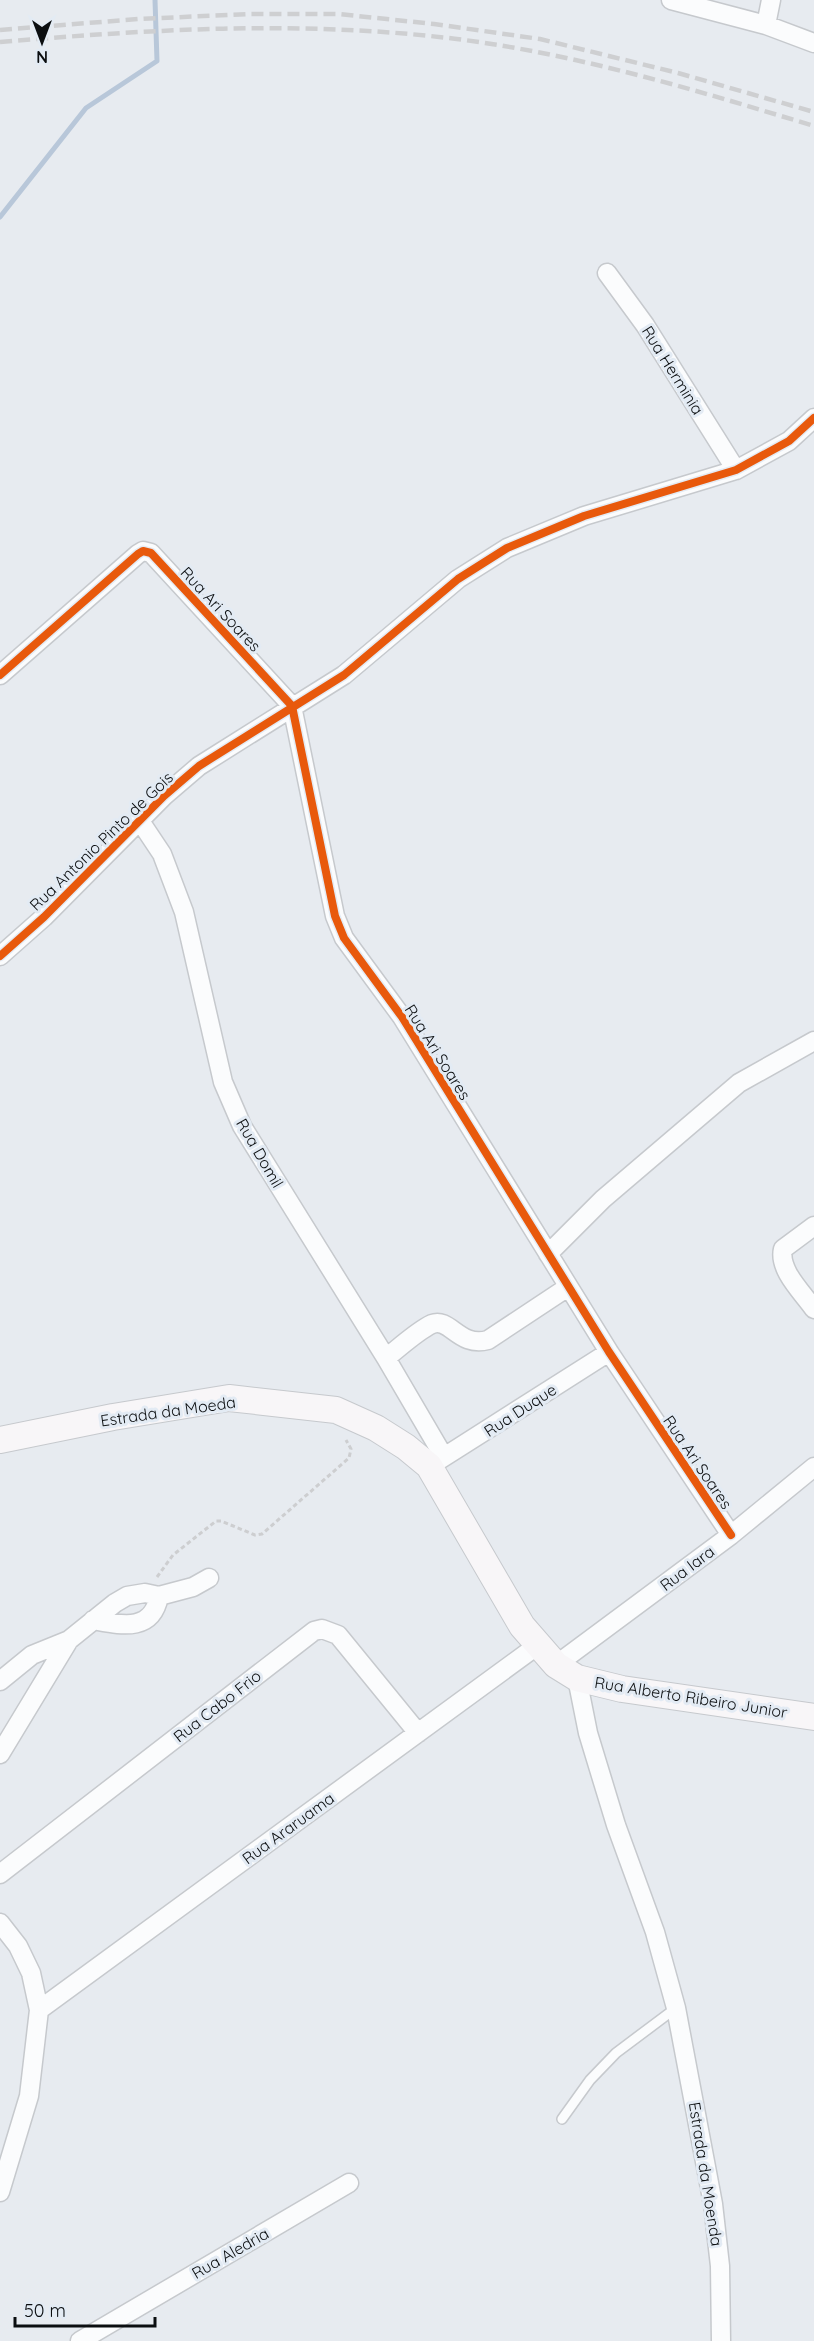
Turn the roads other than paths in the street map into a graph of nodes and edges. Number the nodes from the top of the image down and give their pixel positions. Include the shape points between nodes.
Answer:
1 (671, 0) edge
2 (771, 0) edge
3 (766, 25) junction
4 (814, 43) edge
5 (607, 273) dead end
6 (814, 418) edge
7 (736, 470) junction
8 (0, 675) edge
9 (292, 706) junction
10 (141, 821) junction
11 (0, 956) edge
12 (814, 1041) edge
13 (814, 1226) edge
14 (548, 1254) junction
15 (568, 1287) junction
16 (814, 1310) edge
17 (609, 1352) junction
18 (386, 1358) junction
19 (0, 1440) edge
20 (437, 1462) junction
21 (814, 1467) edge
22 (731, 1535) junction
23 (209, 1578) dead end
24 (152, 1594) junction
25 (93, 1620) junction
26 (69, 1640) junction
27 (538, 1645) junction
28 (566, 1671) junction
29 (0, 1681) edge
30 (813, 1716) edge
31 (418, 1733) junction
32 (0, 1754) edge
33 (0, 1874) edge
34 (0, 1923) edge
35 (676, 2008) junction
36 (39, 2010) junction
37 (562, 2120) dead end
38 (349, 2183) dead end
39 (0, 2192) edge
40 (80, 2341) edge
41 (721, 2341) edge

1 - 3 street
2 - 3 street
3 - 4 street
5 - 7 street, Rua Herminia via 645,325
6 - 7 street, Rua Antonio Pinto de Gois via 789,441
7 - 9 street, Rua Antonio Pinto de Gois via 584,516 507,548 458,579 344,675
8 - 9 street, Rua Ari Soares via 143,551 152,553
9 - 10 street, Rua Antonio Pinto de Gois via 199,766
9 - 14 street, Rua Ari Soares via 330,890 344,938 408,1028
10 - 11 street, Rua Antonio Pinto de Gois
10 - 18 street, Rua Domil via 162,854 184,912 224,1082 242,1126
12 - 14 street via 739,1083 603,1199
13 - 16 street via 783,1249 782,1261
14 - 15 street, Rua Ari Soares
15 - 17 street, Rua Ari Soares
15 - 18 street via 488,1340 470,1342 445,1324 432,1324
17 - 20 street, Rua Duque
17 - 22 street, Rua Ari Soares
18 - 20 street, Rua Domil
19 - 20 main road, Estrada da Moeda via 229,1398 336,1410
20 - 27 main road via 522,1626
21 - 22 street, Rua Iara
22 - 28 street, Rua Iara
23 - 24 street via 193,1587
24 - 25 street via 127,1596
24 - 25 street via 157,1609 136,1624 123,1626
25 - 26 street
26 - 29 street via 32,1655
26 - 32 street
27 - 28 main road
27 - 31 street, Rua Araruama
28 - 30 main road, Rua Alberto Ribeiro Junior via 622,1689
28 - 35 street, Estrada da Moenda via 655,1932
31 - 33 street, Rua Cabo Frio via 338,1635 322,1629 314,1631
31 - 36 street, Rua Araruama
34 - 36 street via 18,1946 31,1973
35 - 37 lane via 616,2053 590,2080
35 - 41 street, Estrada da Moenda via 713,2204 720,2266
36 - 39 street via 29,2096
38 - 40 street, Rua Aledria

